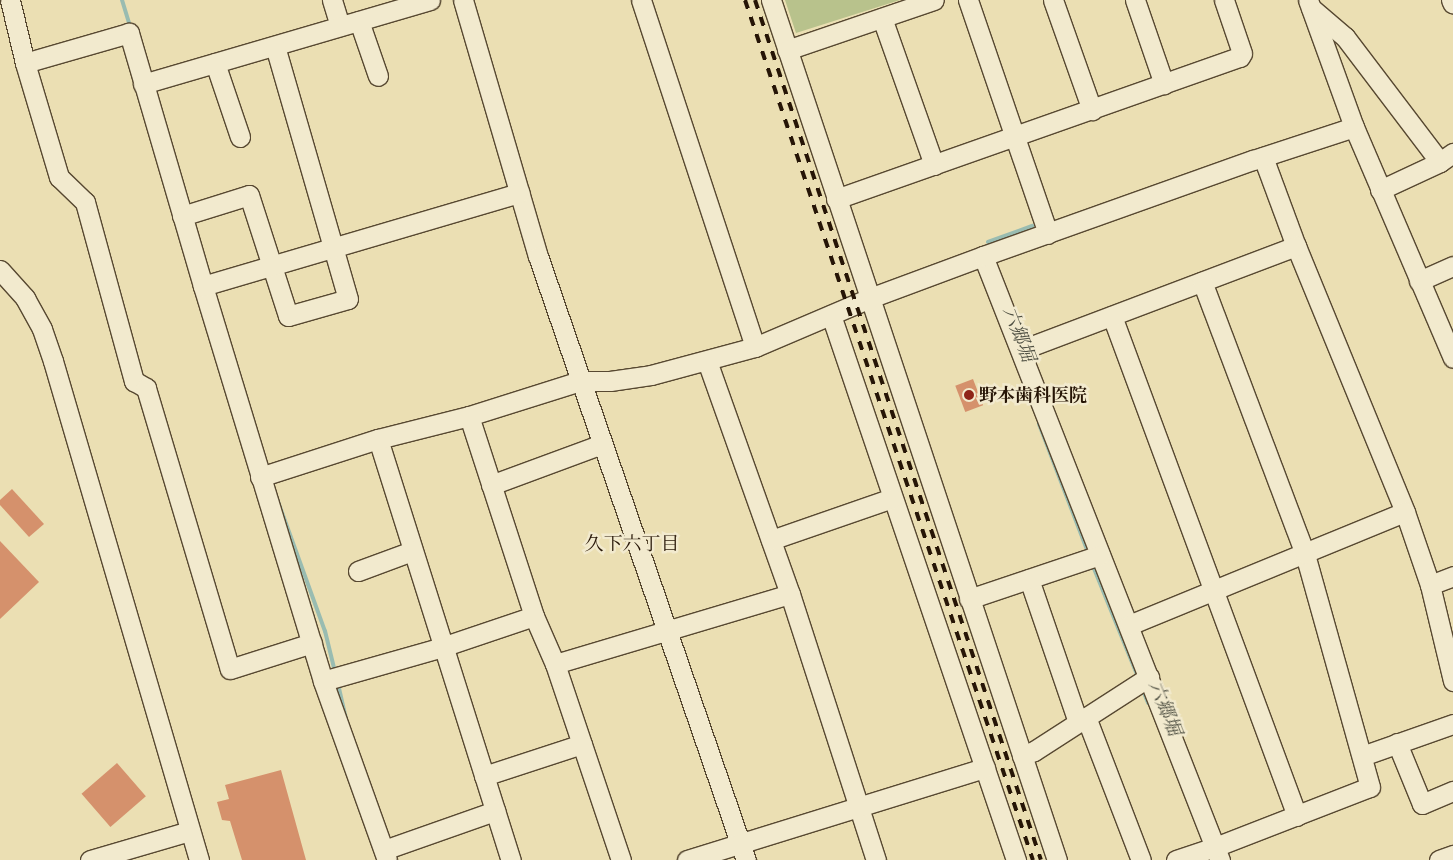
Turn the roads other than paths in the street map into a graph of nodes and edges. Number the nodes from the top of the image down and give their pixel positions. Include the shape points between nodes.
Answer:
1 (10, 0) edge
2 (332, 0) edge
3 (430, 0) edge
4 (463, 0) edge
5 (641, 0) edge
6 (771, 0) edge
7 (934, 0) edge
8 (968, 0) edge
9 (1054, 0) edge
10 (1135, 0) edge
11 (1224, 0) edge
12 (1450, 0) edge
13 (1310, 4) edge
14 (1453, 4) edge
15 (882, 18) junction
16 (358, 21) junction
17 (340, 26) junction
18 (275, 46) junction
19 (787, 50) junction
20 (25, 63) junction
21 (215, 63) junction
22 (378, 76) dead end
23 (143, 84) junction
24 (1164, 84) junction
25 (1092, 110) junction
26 (1354, 127) junction
27 (240, 137) dead end
28 (1014, 138) junction
29 (1258, 158) junction
30 (1446, 158) edge
31 (934, 165) junction
32 (1380, 190) junction
33 (520, 193) junction
34 (836, 200) junction
35 (182, 216) junction
36 (1048, 234) junction
37 (1296, 246) junction
38 (334, 247) junction
39 (983, 256) junction
40 (273, 265) junction
41 (1453, 266) edge
42 (0, 270) edge
43 (1419, 281) junction
44 (1202, 282) junction
45 (203, 286) junction
46 (870, 298) junction
47 (831, 315) junction
48 (1112, 316) junction
49 (755, 347) junction
50 (1021, 350) junction
51 (1453, 358) edge
52 (707, 361) junction
53 (580, 381) junction
54 (469, 416) junction
55 (378, 439) junction
56 (602, 444) junction
57 (260, 477) junction
58 (492, 485) junction
59 (892, 498) junction
60 (1405, 512) junction
61 (771, 540) junction
62 (412, 551) junction
63 (1304, 554) junction
64 (1100, 555) junction
65 (358, 571) dead end
66 (1453, 576) edge
67 (1029, 579) junction
68 (1430, 585) junction
69 (1214, 591) junction
70 (790, 594) junction
71 (969, 599) junction
72 (534, 616) junction
73 (1129, 625) junction
74 (666, 630) junction
75 (312, 643) junction
76 (442, 647) junction
77 (555, 664) junction
78 (1149, 677) junction
79 (323, 681) junction
80 (1453, 681) edge
81 (1082, 719) junction
82 (1453, 724) edge
83 (1397, 743) junction
84 (582, 744) junction
85 (1022, 756) junction
86 (1362, 756) junction
87 (985, 768) junction
88 (484, 776) junction
89 (1453, 791) edge
90 (858, 808) junction
91 (495, 811) junction
92 (1298, 816) junction
93 (190, 831) junction
94 (743, 852) edge
95 (1217, 854) edge
96 (386, 855) edge
97 (1453, 855) edge
98 (90, 860) edge
99 (199, 860) edge
100 (511, 860) edge
101 (621, 860) edge
102 (687, 860) edge
103 (876, 860) edge
104 (1016, 860) edge
105 (1057, 860) edge
106 (1141, 860) edge
107 (1176, 860) edge
108 (1439, 860) edge

1 - 20 street
2 - 17 street
3 - 16 street
4 - 33 street
5 - 49 street
6 - 19 street
7 - 15 street
8 - 28 street
9 - 25 street
10 - 24 street
11 - 24 street via 1242,54 1240,57
12 - 14 street
13 - 26 street
13 - 30 street via 1345,37
15 - 19 street
15 - 31 street
16 - 17 street
16 - 22 street
17 - 18 street
18 - 21 street
18 - 38 street
19 - 34 street
20 - 23 street via 129,33
20 - 75 street via 59,177 85,202 134,380 146,388 230,669
21 - 23 street
21 - 27 street
23 - 35 street
24 - 25 street
25 - 28 street
26 - 29 street
26 - 32 street
28 - 31 street
28 - 36 street
29 - 36 street
29 - 37 street
30 - 32 street
31 - 34 street
32 - 43 street
33 - 38 street
33 - 53 street
34 - 46 street
35 - 40 street via 249,195
35 - 45 street
36 - 39 street
37 - 44 street
37 - 60 street
38 - 40 street
38 - 40 street via 348,299 288,316
39 - 46 street
39 - 50 street
40 - 45 street
41 - 43 street
42 - 93 street via 25,298 42,329
43 - 51 street
44 - 48 street
44 - 63 street
45 - 57 street
46 - 47 street
46 - 71 street
47 - 49 street
47 - 59 street
48 - 50 street
48 - 69 street
49 - 52 street
50 - 64 street
52 - 53 street via 651,375 610,381
52 - 61 street
53 - 54 street
53 - 56 street
54 - 55 street
54 - 58 street
55 - 57 street
55 - 62 street
56 - 58 street
56 - 74 street
57 - 75 street
58 - 72 street
59 - 61 street
59 - 87 street
60 - 63 street
60 - 68 street
61 - 70 street
62 - 65 street
62 - 76 street
63 - 69 street
63 - 86 street
64 - 67 street
64 - 73 street
66 - 68 street
67 - 71 street
67 - 81 street
68 - 80 street
69 - 73 street
69 - 92 street
70 - 74 street
70 - 90 street
71 - 85 street
72 - 76 street
72 - 77 street
73 - 78 street
74 - 77 street
74 - 94 street
75 - 79 street
76 - 79 street
76 - 88 street
77 - 84 street
78 - 81 street
78 - 95 street
79 - 96 street
81 - 85 street
81 - 106 street
82 - 83 street
83 - 86 street
83 - 89 street via 1422,804
84 - 88 street
84 - 101 street
85 - 105 street
86 - 92 street via 1370,787
87 - 90 street
87 - 104 street
88 - 91 street
90 - 94 street
90 - 103 street
91 - 96 street
91 - 100 street
92 - 95 street
93 - 98 street
93 - 99 street
94 - 102 street
95 - 107 street
97 - 108 street

